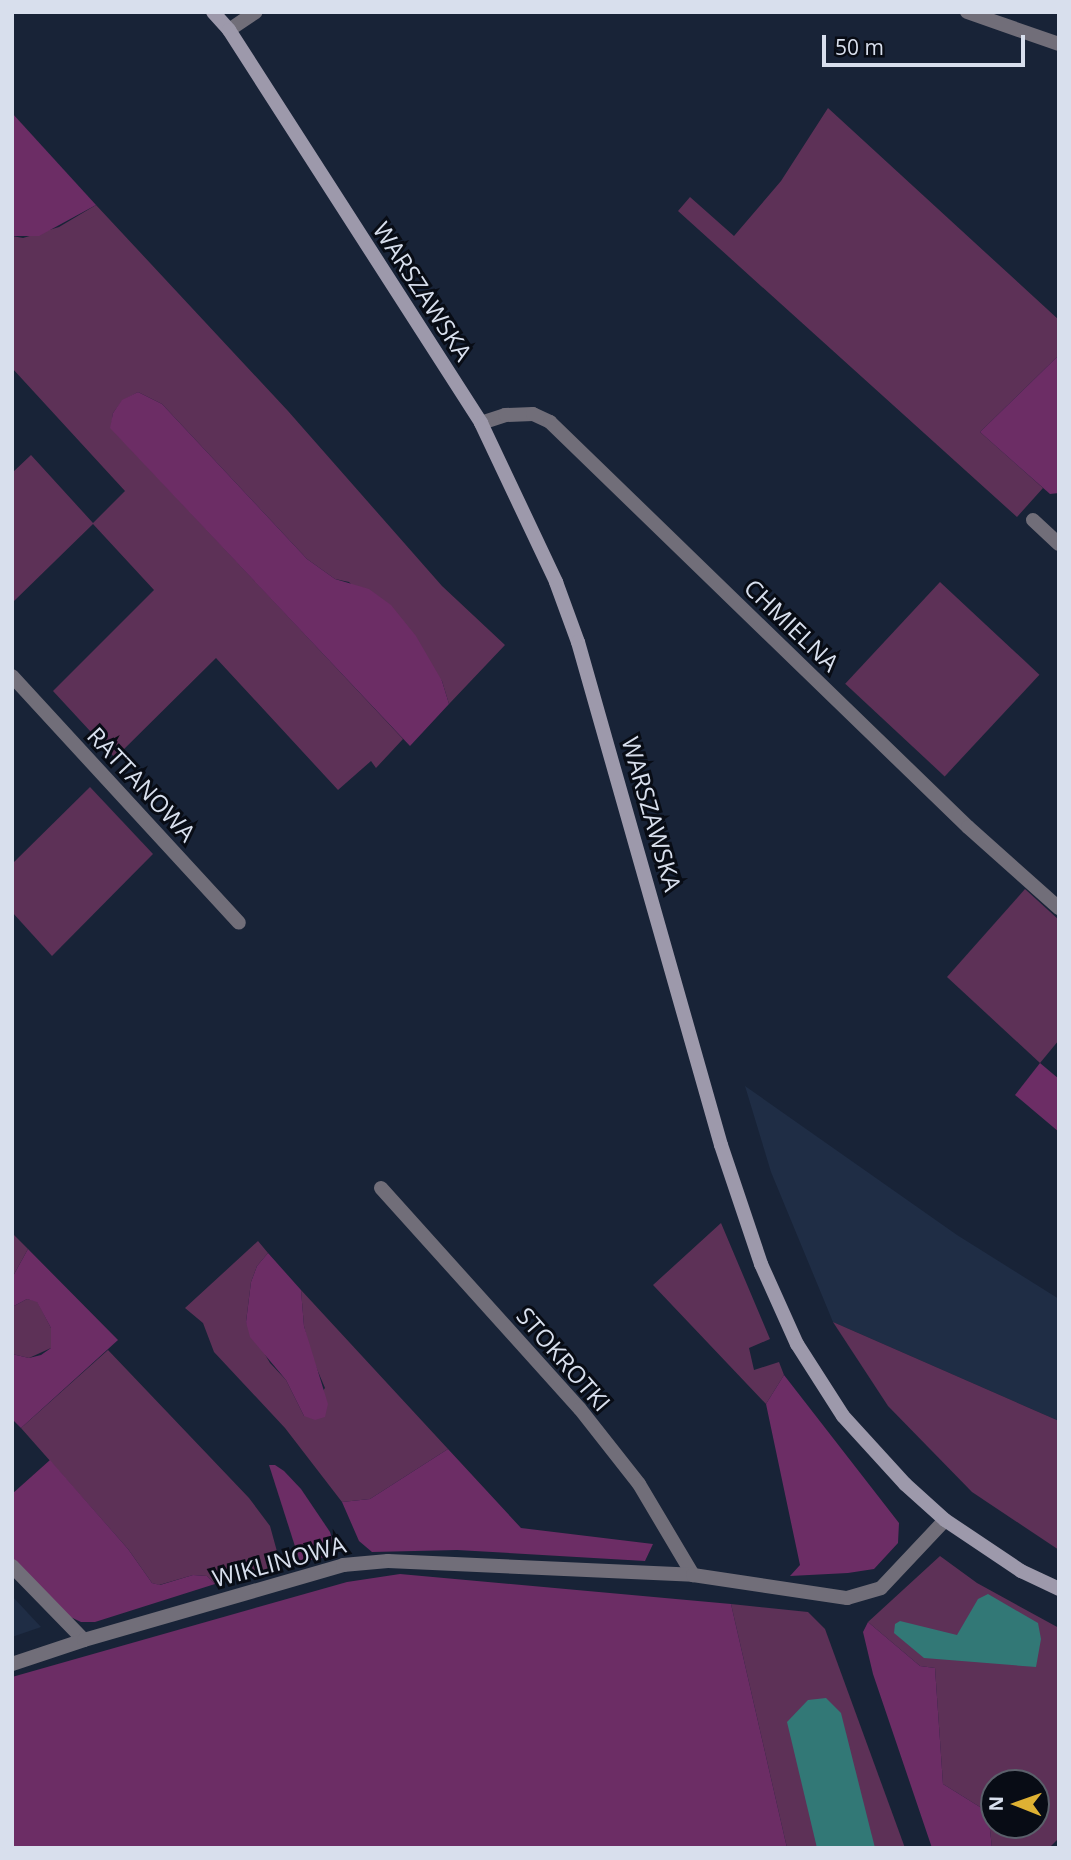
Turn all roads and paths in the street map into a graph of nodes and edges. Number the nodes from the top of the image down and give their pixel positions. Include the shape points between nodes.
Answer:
1 (213, 12) edge
2 (256, 12) edge
3 (967, 12) edge
4 (229, 30) junction
5 (1059, 44) edge
6 (481, 423) junction
7 (1033, 520) dead end
8 (1059, 544) edge
9 (12, 676) edge
10 (1059, 908) edge
11 (239, 923) dead end
12 (381, 1188) dead end
13 (945, 1520) junction
14 (12, 1566) edge
15 (693, 1575) junction
16 (1059, 1589) edge
17 (84, 1640) junction
18 (12, 1664) edge

1 - 4 main road, WARSZAWSKA
2 - 4 street
3 - 5 street
4 - 6 main road, WARSZAWSKA
6 - 10 street, CHMIELNA via 505,415 533,414 550,422 968,827
6 - 13 main road, WARSZAWSKA via 528,519 578,642 721,1145 781,1312 843,1416
7 - 8 street
9 - 11 street, RATTANOWA
12 - 15 street, STOKROTKI via 580,1409 639,1484
13 - 15 street, WIKLINOWA via 881,1588 847,1598
13 - 16 main road, WARSZAWSKA via 1021,1571
14 - 17 street
15 - 17 street, WIKLINOWA via 387,1561 343,1565
17 - 18 street, WIKLINOWA

